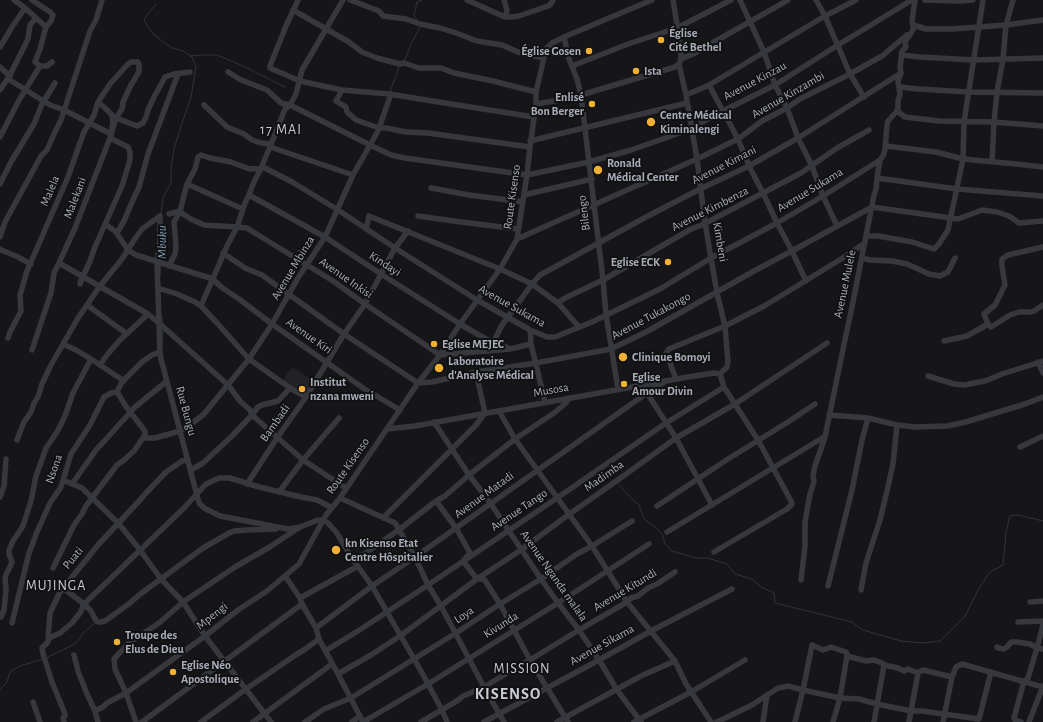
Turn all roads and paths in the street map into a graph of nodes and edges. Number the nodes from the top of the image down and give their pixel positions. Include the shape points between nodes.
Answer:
1 (14, 0) edge
2 (32, 0) edge
3 (102, 0) edge
4 (298, 0) edge
5 (343, 0) edge
6 (350, 0) edge
7 (467, 0) edge
8 (504, 0) edge
9 (553, 0) edge
10 (652, 0) edge
11 (673, 0) edge
12 (731, 0) edge
13 (740, 0) edge
14 (788, 0) edge
15 (816, 0) edge
16 (856, 0) edge
17 (914, 0) edge
18 (924, 0) edge
19 (973, 0) edge
20 (983, 0) edge
21 (1012, 0) edge
22 (25, 8) junction
23 (293, 10) junction
24 (825, 16) junction
25 (506, 17) junction
26 (36, 18) junction
27 (1043, 20) edge
28 (749, 22) junction
29 (913, 25) junction
30 (1006, 25) junction
31 (978, 26) junction
32 (46, 27) junction
33 (677, 28) junction
34 (327, 29) junction
35 (912, 32) junction
36 (564, 36) junction
37 (838, 45) junction
38 (0, 47) edge
39 (764, 52) junction
40 (902, 55) junction
41 (543, 58) junction
42 (1043, 58) edge
43 (1003, 59) junction
44 (974, 60) junction
45 (52, 62) dead end
46 (131, 62) joint
47 (680, 62) junction
48 (40, 66) junction
49 (572, 66) junction
50 (0, 67) edge
51 (190, 72) dead end
52 (228, 72) dead end
53 (901, 73) junction
54 (178, 74) junction
55 (850, 74) junction
56 (9, 78) junction
57 (300, 81) junction
58 (55, 83) dead end
59 (709, 85) junction
60 (776, 85) junction
61 (899, 87) junction
62 (0, 90) edge
63 (26, 90) junction
64 (342, 90) junction
65 (536, 92) junction
66 (969, 92) junction
67 (997, 92) junction
68 (392, 94) junction
69 (1043, 94) edge
70 (581, 95) junction
71 (686, 95) junction
72 (864, 97) junction
73 (44, 101) junction
74 (98, 102) junction
75 (687, 103) junction
76 (536, 104) junction
77 (204, 105) dead end
78 (290, 105) junction
79 (787, 108) junction
80 (64, 110) junction
81 (723, 111) junction
82 (897, 111) junction
83 (534, 117) junction
84 (116, 118) junction
85 (964, 122) junction
86 (994, 122) junction
87 (90, 123) junction
88 (1043, 126) edge
89 (378, 128) junction
90 (586, 128) junction
91 (692, 129) junction
92 (869, 130) dead end
93 (111, 136) junction
94 (0, 138) edge
95 (798, 138) junction
96 (738, 139) junction
97 (530, 144) junction
98 (370, 146) junction
99 (886, 146) junction
100 (270, 147) junction
101 (697, 159) junction
102 (963, 159) junction
103 (880, 160) junction
104 (589, 162) junction
105 (992, 162) junction
106 (749, 166) junction
107 (812, 166) junction
108 (261, 168) junction
109 (1043, 168) edge
110 (353, 175) junction
111 (527, 175) junction
112 (877, 178) junction
113 (592, 179) junction
114 (0, 184) edge
115 (187, 184) junction
116 (431, 188) dead end
117 (700, 189) junction
118 (957, 189) junction
119 (763, 194) junction
120 (249, 195) junction
121 (524, 195) junction
122 (823, 196) junction
123 (1043, 196) edge
124 (523, 202) junction
125 (594, 205) junction
126 (872, 207) junction
127 (243, 209) junction
128 (338, 210) junction
129 (180, 211) junction
130 (169, 214) dead end
131 (418, 216) dead end
132 (951, 217) junction
133 (1043, 221) edge
134 (705, 223) junction
135 (777, 223) junction
136 (105, 224) junction
137 (837, 226) junction
138 (236, 227) junction
139 (366, 229) junction
140 (518, 229) junction
141 (408, 232) junction
142 (117, 233) junction
143 (867, 236) junction
144 (0, 237) edge
145 (325, 237) junction
146 (517, 239) junction
147 (599, 243) junction
148 (865, 243) junction
149 (1043, 247) edge
150 (395, 248) junction
151 (0, 249) edge
152 (128, 250) junction
153 (792, 252) junction
154 (224, 254) junction
155 (711, 258) junction
156 (862, 258) junction
157 (955, 258) dead end
158 (158, 262) junction
159 (59, 263) junction
160 (31, 264) junction
161 (307, 264) junction
162 (169, 266) junction
163 (500, 269) junction
164 (381, 274) junction
165 (83, 277) junction
166 (212, 280) junction
167 (603, 280) junction
168 (806, 281) junction
169 (80, 284) dead end
170 (532, 284) junction
171 (100, 286) junction
172 (158, 288) junction
173 (717, 292) junction
174 (289, 294) junction
175 (477, 300) junction
176 (558, 303) junction
177 (365, 304) junction
178 (1043, 305) edge
179 (86, 306) junction
180 (201, 306) junction
181 (148, 314) junction
182 (606, 314) junction
183 (508, 318) junction
184 (160, 324) junction
185 (272, 324) junction
186 (460, 324) junction
187 (988, 324) junction
188 (725, 326) junction
189 (579, 327) junction
190 (530, 330) junction
191 (127, 334) junction
192 (344, 334) junction
193 (8, 338) dead end
194 (494, 342) junction
195 (944, 342) dead end
196 (827, 343) dead end
197 (63, 344) junction
198 (531, 344) junction
199 (510, 349) junction
200 (611, 349) junction
201 (32, 350) dead end
202 (160, 352) junction
203 (440, 355) junction
204 (249, 358) junction
205 (91, 359) junction
206 (1041, 361) edge
207 (327, 362) junction
208 (536, 363) junction
209 (100, 365) junction
210 (476, 372) junction
211 (1043, 373) edge
212 (720, 374) junction
213 (928, 376) dead end
214 (676, 379) junction
215 (124, 381) junction
216 (167, 381) junction
217 (666, 381) junction
218 (418, 383) junction
219 (228, 385) junction
220 (724, 387) junction
221 (290, 388) junction
222 (618, 389) junction
223 (117, 392) junction
224 (647, 393) junction
225 (306, 397) junction
226 (1043, 397) edge
227 (569, 398) junction
228 (545, 402) junction
229 (735, 404) junction
230 (815, 404) dead end
231 (400, 410) junction
232 (499, 411) junction
233 (130, 413) junction
234 (485, 413) junction
235 (252, 415) junction
236 (829, 415) junction
237 (339, 418) dead end
238 (868, 418) junction
239 (434, 422) junction
240 (666, 423) junction
241 (897, 425) junction
242 (387, 429) junction
243 (182, 430) junction
244 (1043, 436) edge
245 (825, 437) junction
246 (143, 438) junction
247 (277, 438) junction
248 (676, 438) junction
249 (515, 439) junction
250 (17, 440) dead end
251 (758, 440) junction
252 (1020, 447) dead end
253 (452, 449) junction
254 (6, 459) dead end
255 (188, 460) junction
256 (303, 460) junction
257 (773, 467) junction
258 (191, 470) junction
259 (537, 470) junction
260 (469, 475) junction
261 (63, 480) junction
262 (698, 480) junction
263 (72, 484) junction
264 (247, 484) junction
265 (346, 488) junction
266 (198, 492) junction
267 (279, 492) junction
268 (0, 497) edge
269 (93, 498) junction
270 (340, 498) junction
271 (557, 498) junction
272 (436, 501) junction
273 (491, 504) junction
274 (712, 505) junction
275 (657, 506) dead end
276 (332, 508) junction
277 (568, 515) junction
278 (384, 518) junction
279 (324, 520) junction
280 (632, 520) dead end
281 (119, 524) junction
282 (300, 527) junction
283 (456, 528) junction
284 (288, 529) junction
285 (400, 529) junction
286 (508, 530) junction
287 (667, 532) dead end
288 (649, 544) dead end
289 (592, 546) junction
290 (140, 550) junction
291 (521, 550) junction
292 (714, 552) dead end
293 (415, 557) junction
294 (354, 561) junction
295 (463, 561) junction
296 (358, 566) junction
297 (53, 568) dead end
298 (607, 572) junction
299 (675, 572) dead end
300 (285, 576) junction
301 (161, 579) junction
302 (477, 579) junction
303 (541, 579) junction
304 (801, 580) dead end
305 (428, 584) junction
306 (372, 586) junction
307 (828, 586) dead end
308 (63, 588) junction
309 (732, 589) dead end
310 (861, 590) dead end
311 (2, 599) edge
312 (301, 601) junction
313 (1043, 601) edge
314 (183, 602) junction
315 (627, 602) junction
316 (1030, 602) dead end
317 (558, 603) junction
318 (84, 604) junction
319 (500, 604) junction
320 (441, 606) junction
321 (386, 612) junction
322 (1, 617) dead end
323 (1043, 621) edge
324 (1018, 622) dead end
325 (12, 623) dead end
326 (1043, 625) edge
327 (316, 628) junction
328 (514, 630) junction
329 (578, 630) junction
330 (651, 631) junction
331 (456, 633) junction
332 (205, 636) junction
333 (400, 636) junction
334 (50, 638) junction
335 (319, 639) junction
336 (997, 647) dead end
337 (1040, 649) edge
338 (325, 651) junction
339 (74, 655) dead end
340 (846, 656) junction
341 (469, 658) junction
342 (414, 659) junction
343 (530, 660) junction
344 (599, 660) junction
345 (745, 660) dead end
346 (225, 661) junction
347 (675, 661) junction
348 (332, 664) junction
349 (884, 665) junction
350 (991, 672) junction
351 (918, 673) junction
352 (338, 674) junction
353 (952, 677) junction
354 (1024, 682) junction
355 (428, 684) junction
356 (484, 687) junction
357 (1043, 687) edge
358 (547, 688) junction
359 (246, 689) junction
360 (617, 690) junction
361 (803, 690) junction
362 (691, 692) junction
363 (126, 693) junction
364 (767, 695) junction
365 (350, 698) junction
366 (840, 698) junction
367 (33, 702) dead end
368 (877, 704) junction
369 (95, 710) junction
370 (442, 710) junction
371 (911, 711) junction
372 (265, 714) junction
373 (500, 714) junction
374 (945, 714) junction
375 (362, 720) edge
376 (567, 720) edge
377 (638, 721) edge
378 (40, 722) edge
379 (64, 722) edge
380 (98, 722) edge
381 (136, 722) edge
382 (142, 722) edge
383 (201, 722) edge
384 (253, 722) edge
385 (271, 722) edge
386 (305, 722) edge
387 (352, 722) edge
388 (421, 722) edge
389 (447, 722) edge
390 (484, 722) edge
391 (504, 722) edge
392 (557, 722) edge
393 (711, 722) edge
394 (717, 722) edge
395 (764, 722) edge
396 (795, 722) edge
397 (833, 722) edge
398 (874, 722) edge
399 (909, 722) edge
400 (943, 722) edge
401 (1020, 722) edge
402 (1029, 722) edge

1 - 22 street
2 - 32 street via 53,15
3 - 80 street
4 - 23 street
5 - 34 street
6 - 41 street via 379,11 383,16 406,19
7 - 25 street
8 - 25 street
9 - 25 street via 548,6 519,16
10 - 36 street
11 - 33 street
12 - 33 street
13 - 28 street
14 - 28 street
15 - 24 street
16 - 24 street
17 - 29 street, Avenue Mulele
17 - 37 street, Avenue Kinzau
18 - 19 street
20 - 31 street
21 - 30 street
22 - 26 street
22 - 38 street
23 - 34 street
23 - 57 street via 270,68
24 - 37 street
24 - 39 street
26 - 32 street
26 - 56 street via 30,25 28,39
27 - 30 street
28 - 39 street
28 - 47 street
29 - 31 street via 926,29
29 - 35 street, Avenue Mulele
30 - 31 street
30 - 43 street
31 - 44 street
32 - 48 street via 35,62
33 - 47 street via 681,50
33 - 49 street
34 - 57 street via 306,62
34 - 65 street via 362,52 377,58 419,68 441,68
35 - 40 street, Avenue Mulele via 905,42 906,47
35 - 55 street, Avenue Kinzambi via 882,56
36 - 41 street, Route Kisenso via 546,49
36 - 49 street, Bilengo
37 - 55 street
37 - 60 street, Avenue Kinzau
39 - 59 street
39 - 60 street
40 - 44 street
40 - 53 street, Avenue Mulele
41 - 65 street, Route Kisenso
42 - 43 street
43 - 44 street
43 - 67 street
44 - 66 street
45 - 48 street via 47,66
46 - 74 street, Malela via 110,84
46 - 84 street, Malekani via 138,62 139,72
47 - 70 street via 675,68
47 - 71 street, Kimbeni
48 - 63 street
49 - 70 street, Bilengo
50 - 56 street
51 - 54 street
52 - 78 street, Avenue Kinzau via 267,90 281,103
53 - 61 street, Avenue Mulele
53 - 72 street, Avenue Kimani
54 - 84 street via 165,77 142,123 137,126
54 - 142 street via 148,154 139,187
55 - 72 street
55 - 79 street, Avenue Kinzambi via 800,98
56 - 62 street
56 - 63 street
57 - 64 street
57 - 78 street
58 - 73 street
59 - 71 street
59 - 81 street
60 - 79 street
60 - 81 street, Avenue Kinzau
61 - 66 street
61 - 82 street, Avenue Mulele
63 - 73 street
63 - 94 street
64 - 68 street
64 - 89 street via 336,102 346,107 347,112 356,120
65 - 76 street, Route Kisenso
66 - 67 street
66 - 85 street
67 - 69 street
67 - 86 street
68 - 83 street
68 - 89 street, Avenue Mbinza
70 - 76 street
70 - 90 street, Bilengo
71 - 75 street, Kimbeni
72 - 95 street, Avenue Kimani
73 - 80 street
73 - 114 street
74 - 87 street, Malela
74 - 93 street via 112,115
75 - 90 street
75 - 91 street, Kimbeni
76 - 83 street, Route Kisenso
77 - 100 street via 227,127 252,140 269,144
78 - 98 street, Avenue Kinzau
78 - 100 street via 285,109
79 - 95 street
79 - 96 street, Avenue Kinzambi via 762,121
80 - 87 street
80 - 144 street via 47,150 33,170
81 - 91 street, Avenue Kinzau
81 - 96 street
82 - 85 street via 905,117 939,122
82 - 99 street, Avenue Mulele via 888,121
83 - 97 street, Route Kisenso
84 - 93 street, Malekani
85 - 86 street
85 - 102 street
86 - 88 street
86 - 105 street
87 - 93 street
87 - 160 street, Malela via 84,132
89 - 97 street
89 - 98 street, Avenue Mbinza
90 - 97 street
90 - 104 street, Bilengo
91 - 101 street, Kimbeni
91 - 104 street, Avenue Kinzau
92 - 107 street, Avenue Kimbenza
93 - 136 street via 128,147 130,160 122,186
93 - 159 street, Malekani
95 - 106 street, Avenue Kimani
95 - 107 street
96 - 101 street, Avenue Kinzambi
96 - 106 street
97 - 111 street, Route Kisenso
98 - 110 street, Avenue Mbinza
98 - 111 street, Avenue Kinzau via 405,158
99 - 102 street via 936,152
99 - 103 street, Avenue Mulele
100 - 108 street
100 - 110 street
101 - 117 street, Kimbeni
101 - 125 street, Avenue Kinzambi
102 - 105 street
102 - 118 street
103 - 112 street, Avenue Mulele
103 - 122 street, Avenue Sukama
104 - 111 street, Avenue Kinzau
104 - 113 street, Bilengo
105 - 109 street
106 - 117 street, Avenue Kimani
106 - 119 street
107 - 119 street, Avenue Kimbenza
107 - 122 street
108 - 115 street, Avenue Sukama via 250,169 199,155
108 - 120 street
108 - 128 street, Avenue Sukama via 294,183
110 - 128 street, Avenue Mbinza
111 - 121 street, Route Kisenso
112 - 118 street
112 - 126 street, Avenue Mulele
113 - 121 street
113 - 125 street, Bilengo
115 - 127 street
115 - 129 street
116 - 124 street
117 - 134 street, Kimbeni
117 - 147 street, Avenue Kimani
118 - 123 street
118 - 132 street
119 - 134 street, Avenue Kimbenza
119 - 135 street
120 - 127 street
120 - 145 street, Kindayi
121 - 124 street, Route Kisenso
122 - 135 street, Avenue Sukama
122 - 137 street
124 - 140 street, Route Kisenso
125 - 146 street, Avenue Kinzambi
125 - 147 street, Bilengo
126 - 132 street
126 - 137 street, Avenue Tukakongo
126 - 143 street, Avenue Mulele
127 - 138 street
128 - 139 street, Avenue Sukama
128 - 145 street, Avenue Mbinza
129 - 130 street
129 - 138 street, Avenue Inkisi via 204,224
129 - 162 street via 174,222 176,247
131 - 140 street
132 - 133 street via 962,218 982,210 1009,216 1019,223
132 - 143 street via 946,234 934,249 912,242
134 - 155 street, Kimbeni
134 - 167 street, Avenue Kimbenza
135 - 153 street
135 - 155 street, Avenue Sukama
136 - 142 street
136 - 165 street
137 - 153 street, Avenue Tukakongo
138 - 154 street
138 - 161 street, Avenue Inkisi via 250,230
139 - 141 street via 369,216
139 - 150 street, Avenue Sukama
140 - 146 street, Route Kisenso
141 - 150 street, Bambadi
141 - 163 street
142 - 152 street
143 - 148 street, Avenue Mulele
145 - 161 street, Avenue Mbinza
145 - 164 street, Kindayi
146 - 163 street, Route Kisenso
147 - 167 street, Bilengo
147 - 170 street, Avenue Kimani via 540,275
148 - 156 street, Avenue Mulele
148 - 168 street
149 - 187 street via 1008,255 1002,259 1005,285 994,305 984,314
150 - 164 street, Bambadi
150 - 175 street, Avenue Sukama
151 - 160 street
152 - 158 street, Avenue Kiri
152 - 158 street, Rue Bungu via 142,229 160,216
152 - 171 street
153 - 168 street
153 - 173 street, Avenue Tukakongo
154 - 166 street
154 - 174 street
155 - 173 street, Kimbeni
155 - 182 street, Avenue Sukama via 660,289
156 - 157 street via 907,264 940,276 948,272
156 - 236 street, Avenue Mulele
158 - 162 street, Avenue Kiri
158 - 172 street, Rue Bungu
159 - 165 street
159 - 201 street, Malekani
160 - 193 street, Malela via 20,294 21,311
161 - 174 street, Avenue Mbinza
161 - 177 street, Avenue Inkisi
162 - 166 street, Avenue Kiri
163 - 170 street
163 - 175 street, Route Kisenso
164 - 177 street, Bambadi
164 - 186 street, Kindayi
165 - 169 street
165 - 171 street
166 - 180 street
166 - 185 street, Avenue Kiri
167 - 176 street, Avenue Kimbenza
167 - 182 street, Bilengo
168 - 188 street
170 - 176 street
170 - 183 street, Avenue Kimani
171 - 179 street
171 - 181 street
172 - 180 street
172 - 184 street, Rue Bungu
173 - 188 street, Kimbeni
173 - 200 street, Avenue Tukakongo
174 - 185 street, Avenue Mbinza
174 - 192 street
175 - 183 street, Avenue Sukama
175 - 186 street, Route Kisenso
176 - 189 street
177 - 192 street, Bambadi
177 - 203 street, Avenue Inkisi
178 - 187 street via 1031,312 1010,315 991,327
179 - 191 street
179 - 197 street
180 - 204 street
181 - 184 street
181 - 191 street
182 - 189 street, Avenue Sukama
182 - 200 street, Bilengo
183 - 190 street, Avenue Sukama
183 - 194 street, Avenue Kimani
184 - 202 street, Rue Bungu
184 - 219 street
185 - 204 street, Avenue Mbinza
185 - 207 street, Avenue Kiri
186 - 194 street, Kindayi
186 - 203 street, Route Kisenso
187 - 195 street via 967,336
188 - 212 street, Kimbeni via 728,362
188 - 214 street via 668,349 666,355
189 - 190 street, Avenue Sukama via 555,337 547,337
190 - 198 street
191 - 209 street
192 - 207 street, Bambadi
192 - 218 street
194 - 199 street, Kindayi
196 - 229 street, Madimba
197 - 205 street
197 - 250 street via 47,372
198 - 199 street
198 - 208 street
199 - 203 street
200 - 208 street, Avenue Tukakongo
200 - 222 street, Bilengo
202 - 215 street, Nsona via 148,357
202 - 216 street, Rue Bungu
203 - 218 street, Route Kisenso
204 - 219 street, Avenue Mbinza
204 - 221 street
205 - 209 street
205 - 311 street via 72,393 65,416 46,448 38,469 23,526 9,550 12,562 5,578 6,590
206 - 211 street
206 - 213 street via 985,381 964,385
207 - 225 street, Bambadi
207 - 231 street, Avenue Kiri
208 - 210 street, Avenue Tukakongo
208 - 228 street
209 - 215 street
210 - 218 street, Avenue Tukakongo
210 - 234 street
212 - 214 street, Musosa
212 - 220 street
214 - 217 street, Musosa
215 - 223 street, Nsona
216 - 233 street
216 - 243 street, Rue Bungu
217 - 222 street, Musosa
217 - 224 street, Avenue Matadi
218 - 231 street, Route Kisenso
219 - 235 street
219 - 243 street, Avenue Mbinza via 204,414
220 - 229 street
220 - 240 street, Avenue Tango
221 - 225 street
221 - 235 street via 278,402 258,407
222 - 227 street, Musosa
223 - 233 street
223 - 261 street, Nsona via 111,392 104,397 90,425 70,454
224 - 240 street
224 - 259 street, Avenue Matadi
225 - 247 street, Bambadi
226 - 241 street via 947,426
227 - 228 street, Musosa
227 - 249 street via 554,413
228 - 232 street, Musosa
229 - 248 street, Madimba
229 - 251 street
230 - 251 street
231 - 242 street, Route Kisenso
232 - 234 street, Musosa
232 - 249 street
233 - 246 street via 145,431
233 - 263 street via 96,450
234 - 239 street, Musosa
234 - 253 street
235 - 247 street
235 - 258 street via 203,463
236 - 238 street
236 - 245 street, Avenue Mulele
237 - 256 street
238 - 241 street
238 - 307 street
239 - 242 street, Musosa
239 - 253 street, Avenue Nganda malala
240 - 248 street
240 - 271 street, Avenue Tango
241 - 310 street via 893,464
242 - 265 street, Route Kisenso
243 - 246 street via 155,438
243 - 255 street, Rue Bungu
244 - 252 street
245 - 257 street
245 - 304 street, Avenue Mulele via 815,466 809,498
246 - 269 street via 134,451 117,465
247 - 256 street
247 - 264 street, Bambadi
248 - 262 street
248 - 277 street, Madimba
249 - 259 street
249 - 260 street
251 - 257 street
251 - 262 street
253 - 260 street, Avenue Nganda malala
253 - 278 street
254 - 268 street via 4,486
255 - 258 street, Rue Bungu
255 - 281 street, Puati via 180,462 166,472
256 - 265 street
256 - 267 street
257 - 274 street
257 - 292 street via 792,503 787,509
258 - 266 street, Rue Bungu
259 - 271 street
259 - 273 street, Avenue Matadi
260 - 272 street
260 - 273 street, Avenue Nganda malala
261 - 263 street
261 - 325 street, Nsona via 28,553
262 - 274 street
262 - 275 street
263 - 269 street via 82,488
264 - 266 street via 230,478 218,478
264 - 267 street
265 - 270 street, Route Kisenso
266 - 284 street, Rue Bungu via 199,503 220,516
266 - 290 street
267 - 276 street via 317,500
269 - 281 street
269 - 297 street via 74,525
270 - 276 street, Route Kisenso
270 - 278 street
271 - 277 street
271 - 286 street, Avenue Tango
272 - 283 street
272 - 285 street
273 - 283 street, Avenue Matadi
273 - 286 street, Avenue Nganda malala
274 - 287 street
276 - 279 street, Route Kisenso
277 - 289 street
277 - 291 street, Madimba
278 - 285 street via 395,523
279 - 282 street
279 - 294 street via 336,532
279 - 300 street, Mpengi via 299,564
280 - 289 street, Loya
281 - 290 street
281 - 308 street, Puati
282 - 284 street, Rue Bungu
282 - 314 street
283 - 293 street, Avenue Matadi
283 - 295 street via 470,553
284 - 301 street via 235,530 203,548
285 - 293 street
285 - 294 street
286 - 291 street, Avenue Nganda malala
286 - 295 street, Avenue Tango
288 - 298 street, Kivunda
289 - 298 street
289 - 303 street, Loya
290 - 301 street
290 - 318 street
291 - 302 street, Madimba
291 - 303 street, Avenue Nganda malala
293 - 305 street
293 - 306 street, Avenue Matadi
294 - 296 street
295 - 302 street
295 - 305 street, Avenue Tango
296 - 306 street
296 - 312 street
298 - 315 street
298 - 317 street, Kivunda
299 - 315 street, Avenue Kitundi
300 - 312 street
300 - 332 street, Mpengi
301 - 314 street
301 - 318 street via 105,621 98,622
302 - 319 street via 484,579
302 - 320 street, Madimba
303 - 317 street, Avenue Nganda malala
303 - 319 street, Loya
305 - 320 street
305 - 321 street, Avenue Tango
306 - 321 street
306 - 327 street, Avenue Matadi
308 - 318 street
308 - 334 street, Puati via 50,613
309 - 330 street, Avenue Sikama
311 - 322 street via 4,610
312 - 327 street
312 - 346 street
313 - 316 street
314 - 332 street
314 - 363 street via 159,623 129,643 114,659 115,669
315 - 329 street, Avenue Kitundi
315 - 330 street
317 - 328 street, Kivunda
317 - 329 street, Avenue Nganda malala
318 - 334 street via 72,623
319 - 328 street
319 - 331 street, Loya
320 - 331 street
320 - 333 street, Madimba
321 - 333 street
321 - 338 street, Avenue Tango
323 - 324 street
326 - 337 street
327 - 335 street
328 - 341 street, Kivunda
328 - 343 street
329 - 343 street, Avenue Kitundi
329 - 344 street, Avenue Nganda malala
330 - 344 street, Avenue Sikama
330 - 347 street
331 - 341 street
331 - 342 street, Loya
332 - 346 street
332 - 363 street, Mpengi
333 - 342 street
333 - 352 street, Madimba
334 - 379 street, Puati via 42,648 65,714
335 - 338 street
335 - 359 street
336 - 337 street via 1004,649 1011,642 1016,642
337 - 354 street
338 - 348 street
339 - 369 street
340 - 349 street via 866,661 874,660
340 - 361 street via 846,652 830,647 823,650 812,645
340 - 366 street
341 - 355 street, Kivunda
341 - 356 street
342 - 355 street
342 - 365 street, Loya
343 - 356 street, Avenue Kitundi
343 - 358 street
344 - 358 street, Avenue Sikama
344 - 360 street, Avenue Nganda malala
345 - 362 street
346 - 359 street
346 - 382 street
347 - 360 street
347 - 362 street
348 - 352 street
348 - 372 street
349 - 351 street
349 - 368 street
350 - 353 street via 962,664 956,667
350 - 354 street
350 - 374 street via 979,719
351 - 353 street via 923,670
351 - 371 street
352 - 365 street
353 - 374 street
354 - 357 street
354 - 401 street via 1014,718
355 - 370 street
355 - 375 street, Kivunda
356 - 370 street, Avenue Kitundi via 463,696
356 - 373 street
357 - 402 street
358 - 373 street, Avenue Sikama
358 - 376 street
359 - 372 street
359 - 383 street
360 - 376 street
360 - 377 street, Avenue Nganda malala
361 - 364 street via 789,686 778,688
361 - 366 street
361 - 396 street
362 - 377 street
362 - 393 street
363 - 369 street, Mpengi
363 - 381 street
364 - 394 street
364 - 395 street
365 - 375 street
365 - 386 street, Loya via 324,709
366 - 368 street via 859,699
366 - 397 street
367 - 378 street
368 - 371 street
368 - 398 street
369 - 380 street
370 - 388 street, Avenue Kitundi
370 - 389 street
371 - 374 street
371 - 399 street
372 - 384 street
372 - 385 street
373 - 390 street, Avenue Sikama
373 - 391 street
374 - 400 street
375 - 387 street, Kivunda
376 - 392 street

